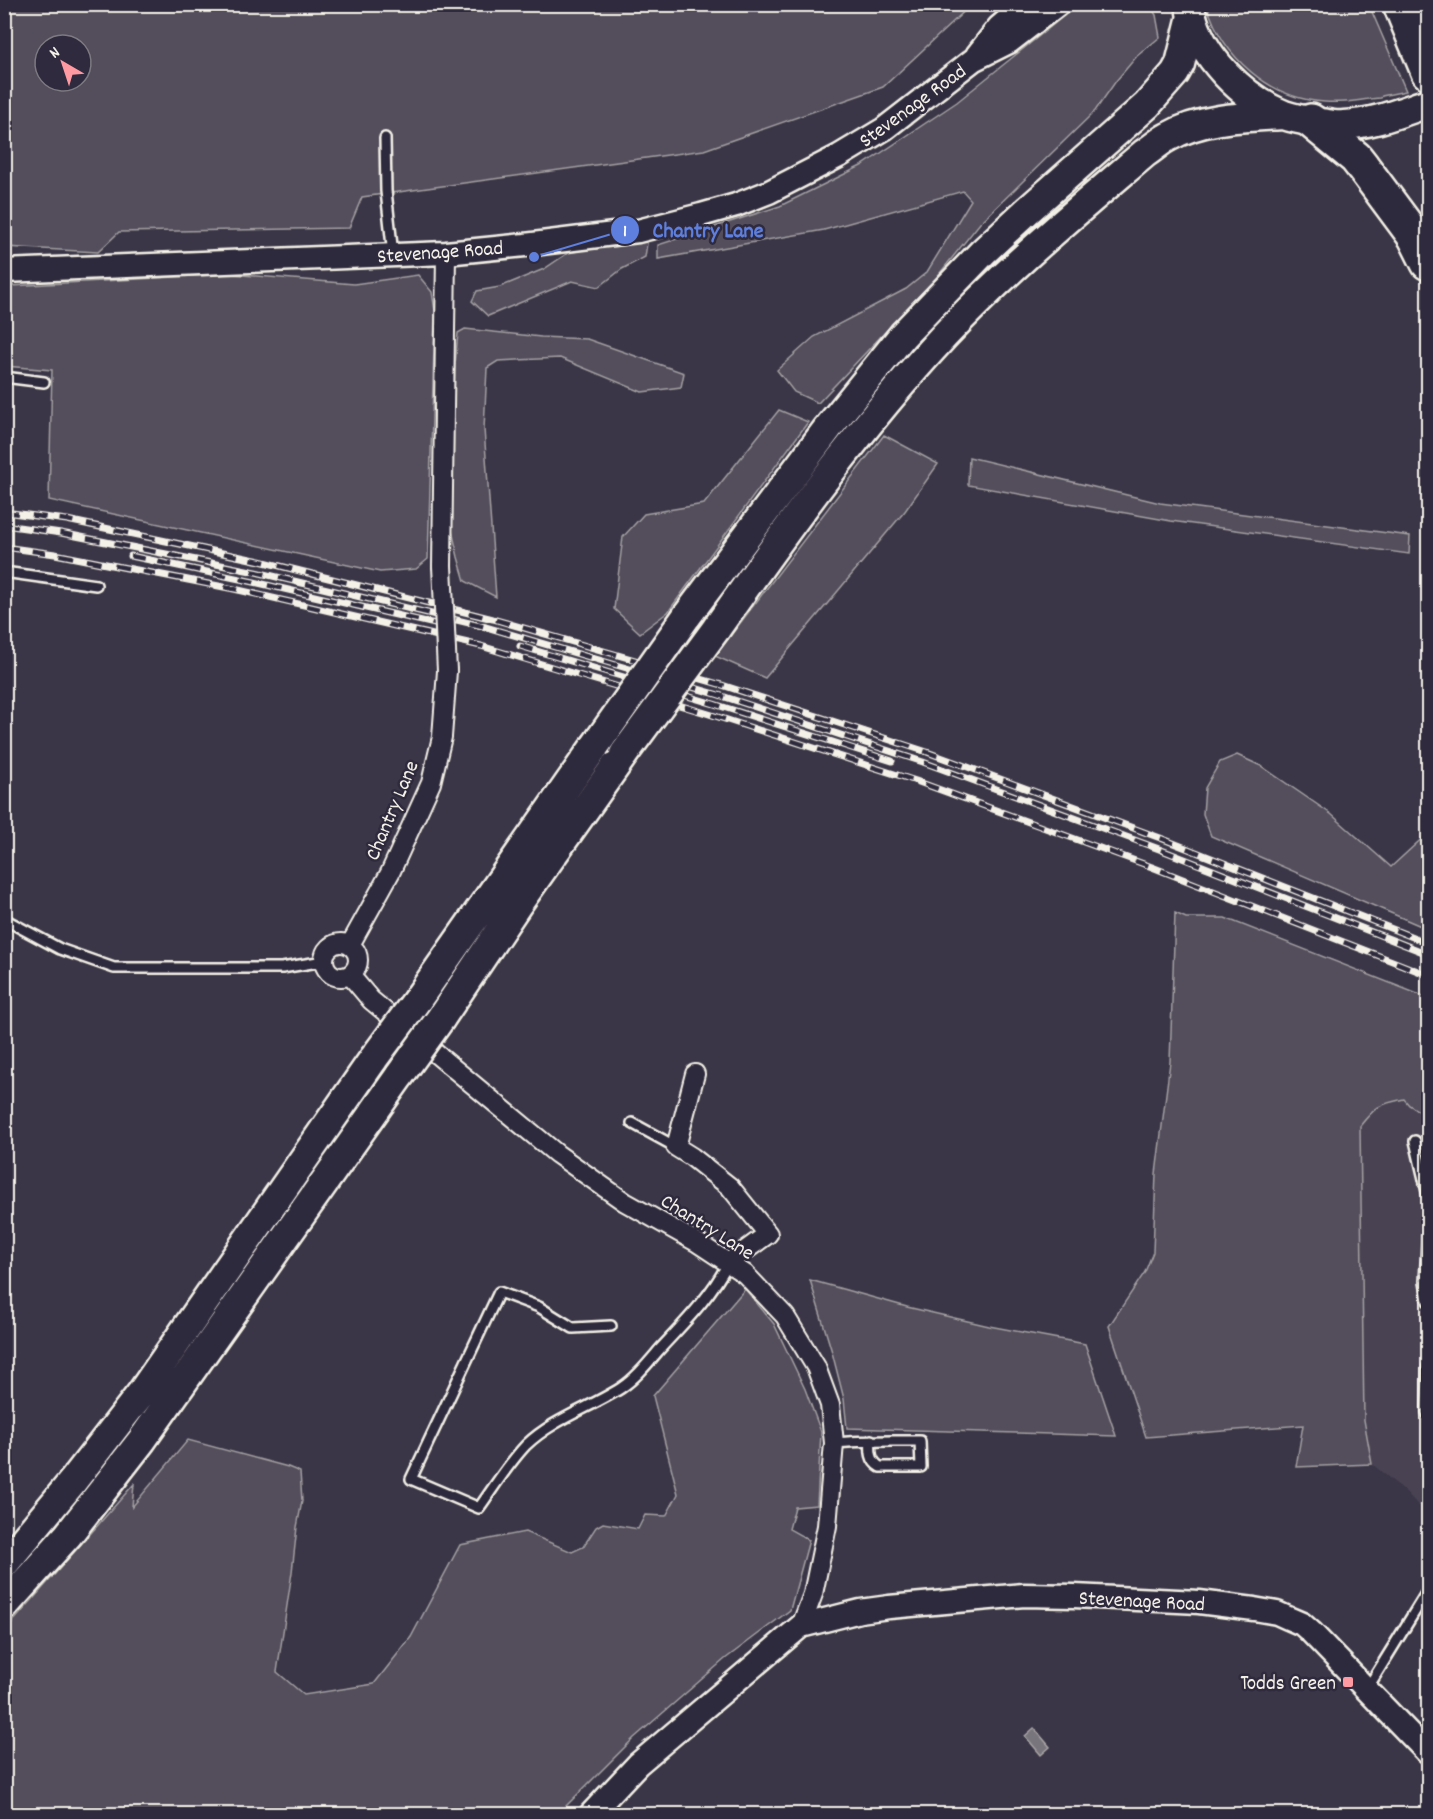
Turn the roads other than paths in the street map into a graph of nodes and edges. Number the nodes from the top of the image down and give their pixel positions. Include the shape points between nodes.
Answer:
1 (1026, 4) edge
2 (1058, 4) edge
3 (1400, 4) edge
4 (1191, 10) edge
5 (973, 60) junction
6 (1428, 72) edge
7 (1428, 103) edge
8 (1298, 118) junction
9 (385, 138) dead end
10 (446, 253) junction
11 (393, 255) junction
12 (1428, 263) edge
13 (4, 271) edge
14 (4, 377) edge
15 (44, 382) dead end
16 (4, 572) edge
17 (96, 585) dead end
18 (4, 919) edge
19 (350, 945) junction
20 (324, 961) junction
21 (350, 975) junction
22 (695, 1074) dead end
23 (632, 1124) dead end
24 (1415, 1141) dead end
25 (676, 1147) junction
26 (1428, 1196) edge
27 (1428, 1224) edge
28 (728, 1263) junction
29 (1428, 1301) edge
30 (611, 1326) dead end
31 (1428, 1366) edge
32 (1428, 1415) edge
33 (871, 1440) junction
34 (834, 1443) junction
35 (4, 1564) edge
36 (1428, 1590) edge
37 (4, 1606) edge
38 (801, 1626) junction
39 (1367, 1689) junction
40 (1428, 1753) edge
41 (591, 1815) edge

1 - 5 street, Stevenage Road via 999,27
2 - 5 street, Stevenage Road via 1010,42
3 - 6 highway
4 - 8 main road via 1206,50 1217,64 1253,97
4 - 35 main road, bridge via 1175,73 1154,97 983,252 903,335 828,428 686,617 142,1392
5 - 10 street, Stevenage Road via 866,140 769,192 736,205 638,231
7 - 8 main road via 1370,122 1342,126
8 - 12 highway via 1356,158 1415,237
8 - 37 main road, bridge via 1233,117 1169,136 998,282 891,396 783,535 624,754 142,1440 68,1535
9 - 11 lane
10 - 11 street, Stevenage Road
10 - 19 street, Chantry Lane, bridge via 442,566 447,671 442,736 431,783 390,873
11 - 13 street, Stevenage Road
14 - 15 lane
16 - 17 lane
18 - 20 lane via 60,949 114,968 282,968
19 - 20 street via 335,944 326,951
19 - 21 street via 359,960
20 - 21 street via 333,975
21 - 28 street, Chantry Lane via 371,999 557,1154 625,1202
22 - 25 street
23 - 25 lane
24 - 26 lane
25 - 28 street via 730,1187 768,1234
27 - 29 lane
28 - 30 lane via 697,1309 636,1376 622,1388 549,1427 527,1445 479,1508 411,1479 499,1292 539,1307 573,1328
28 - 34 street, Chantry Lane via 745,1274 785,1316 804,1346 830,1405
31 - 32 lane
33 - 33 lane via 920,1441 921,1467 880,1467 872,1459
33 - 34 lane
34 - 38 street, Chantry Lane via 827,1526 813,1594
36 - 39 lane
38 - 39 street, Stevenage Road via 870,1610 1024,1595 1199,1602 1277,1613 1295,1621
38 - 41 street via 638,1764
39 - 40 street, Stevenage Road

